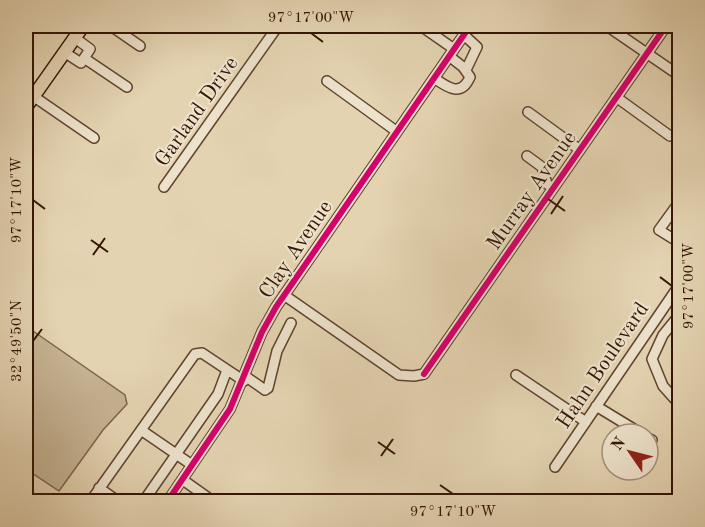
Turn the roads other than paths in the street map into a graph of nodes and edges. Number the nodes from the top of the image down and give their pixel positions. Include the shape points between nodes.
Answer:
1 (83, 26) edge
2 (111, 26) edge
3 (278, 26) edge
4 (421, 26) edge
5 (470, 26) edge
6 (607, 26) edge
7 (666, 26) edge
8 (464, 34) junction
9 (75, 38) junction
10 (140, 46) dead end
11 (64, 52) junction
12 (451, 52) junction
13 (647, 53) junction
14 (84, 58) junction
15 (466, 70) junction
16 (680, 76) edge
17 (434, 78) junction
18 (327, 81) dead end
19 (127, 87) dead end
20 (33, 96) junction
21 (616, 97) junction
22 (26, 107) edge
23 (528, 112) dead end
24 (396, 131) junction
25 (670, 136) dead end
26 (94, 138) dead end
27 (580, 150) junction
28 (527, 156) dead end
29 (164, 187) dead end
30 (553, 188) junction
31 (680, 201) edge
32 (680, 243) edge
33 (680, 284) edge
34 (284, 295) junction
35 (680, 314) edge
36 (291, 323) dead end
37 (227, 370) junction
38 (516, 375) dead end
39 (244, 378) junction
40 (680, 405) edge
41 (596, 406) junction
42 (586, 422) junction
43 (622, 422) edge
44 (141, 430) junction
45 (177, 454) junction
46 (192, 465) junction
47 (555, 467) dead end
48 (183, 480) junction
49 (99, 488) junction
50 (209, 500) edge
51 (90, 501) edge
52 (119, 501) edge
53 (143, 501) edge
54 (167, 501) edge

1 - 9 main road
2 - 10 street
3 - 29 street, Garland Drive
4 - 12 street
5 - 8 street, Clay Avenue
6 - 13 street
7 - 13 street, Murray Avenue
8 - 12 street, Clay Avenue
8 - 15 street via 478,49
9 - 11 main road
9 - 14 street via 90,49
11 - 14 street via 81,63
11 - 20 main road
12 - 15 street
12 - 17 street, Clay Avenue
13 - 16 street
13 - 21 street, Murray Avenue
14 - 19 street
15 - 17 street via 470,77 458,90
17 - 24 street, Clay Avenue
18 - 24 street
20 - 22 main road
20 - 26 street
21 - 25 street
21 - 27 street, Murray Avenue
23 - 27 street
24 - 34 street, Clay Avenue
27 - 30 street, Murray Avenue
28 - 30 street via 542,167
30 - 34 street, Murray Avenue via 424,374 399,375
31 - 32 street via 659,230
33 - 41 street, Hahn Boulevard
34 - 39 street, Clay Avenue via 262,332
35 - 40 street via 663,335 652,359 663,386
36 - 39 street via 277,351 268,388
37 - 39 street
37 - 44 street via 202,353 195,354
37 - 45 street via 218,394
38 - 42 street
39 - 46 street, Clay Avenue via 230,409
41 - 42 street, Hahn Boulevard
41 - 43 street
42 - 47 street, Hahn Boulevard
44 - 45 street
44 - 49 street
45 - 46 street
45 - 53 street
46 - 48 street, Clay Avenue
48 - 50 street
48 - 54 street, Clay Avenue
49 - 51 street
49 - 52 street

